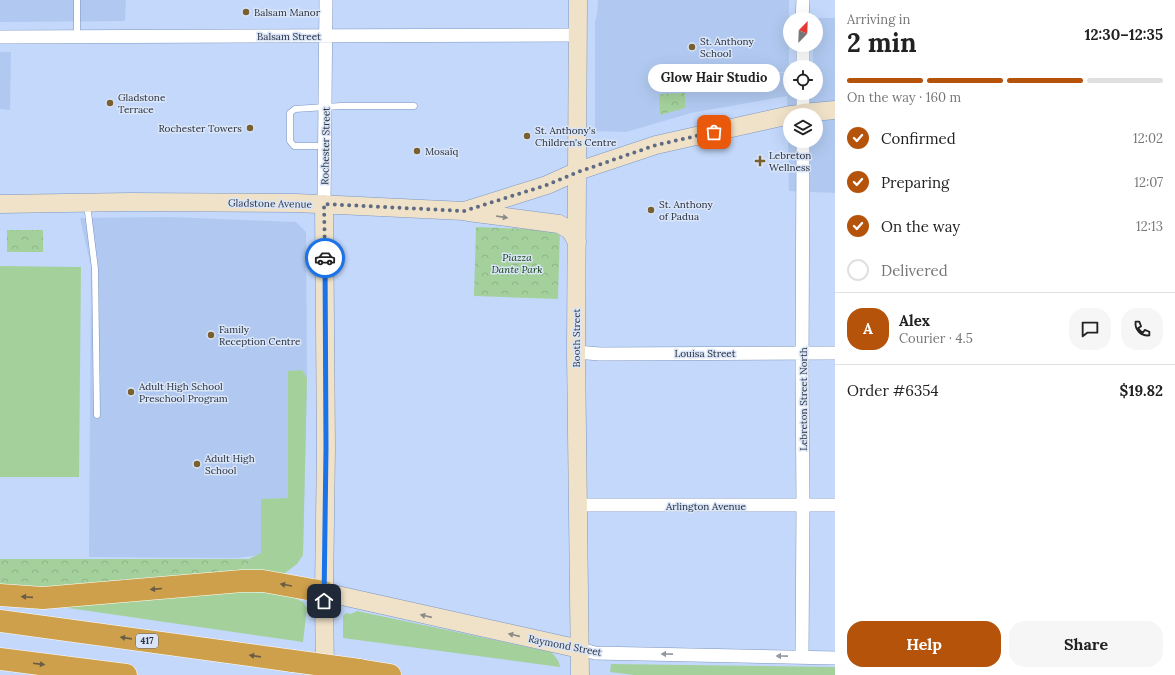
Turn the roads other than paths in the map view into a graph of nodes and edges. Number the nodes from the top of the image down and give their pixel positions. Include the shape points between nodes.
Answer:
1 (77, 0) edge
2 (326, 0) edge
3 (578, 0) edge
4 (803, 0) edge
5 (802, 12) edge
6 (578, 35) junction
7 (326, 36) junction
8 (0, 37) edge
9 (77, 37) junction
10 (414, 106) dead end
11 (326, 108) junction
12 (835, 110) edge
13 (823, 112) edge
14 (783, 118) edge
15 (325, 146) junction
16 (803, 148) edge
17 (578, 172) junction
18 (87, 203) junction
19 (0, 204) edge
20 (324, 204) junction
21 (464, 211) junction
22 (577, 242) junction
23 (576, 352) junction
24 (802, 353) junction
25 (835, 353) edge
26 (97, 415) dead end
27 (577, 505) junction
28 (803, 506) junction
29 (835, 506) edge
30 (324, 592) junction
31 (0, 595) edge
32 (0, 621) edge
33 (580, 650) junction
34 (802, 656) junction
35 (835, 658) edge
36 (0, 659) edge
37 (126, 675) edge
38 (325, 675) edge
39 (390, 675) edge
40 (580, 675) edge

1 - 9 lane
2 - 7 street, Rochester Street
3 - 6 main road, Booth Street
4 - 5 street
6 - 7 street, Balsam Street
6 - 17 main road, Booth Street
7 - 9 street, Balsam Street
7 - 11 street, Rochester Street
8 - 9 street, Balsam Street
10 - 11 lane
11 - 15 street, Rochester Street
11 - 15 lane via 295,109 290,113 290,141 294,146
12 - 13 main road, Gladstone Avenue
14 - 17 main road, Gladstone Avenue via 656,145
15 - 20 street, Rochester Street
16 - 24 street, Lebreton Street North
17 - 21 main road, Gladstone Avenue via 547,185
17 - 22 main road, Booth Street
18 - 19 main road, Gladstone Avenue
18 - 20 main road, Gladstone Avenue
18 - 26 lane via 95,268
20 - 21 main road, Gladstone Avenue
20 - 30 main road, Rochester Street
21 -> 22 main road via 559,224 570,230
22 - 23 main road, Booth Street
23 - 24 street, Louisa Street
23 - 27 main road, Booth Street
24 - 25 street, Louisa Street
24 - 28 street, Lebreton Street North
27 - 28 street, Arlington Avenue
27 - 33 main road, Booth Street
28 - 29 street, Arlington Avenue
28 - 34 street, Lebreton Street North
30 -> 31 highway via 263,581 242,581 43,598
33 -> 30 main road, Raymond Street
30 - 38 main road, Rochester Street
39 -> 32 highway, 417, bridge
34 -> 33 street, Raymond Street via 595,653
33 - 40 main road, Booth Street
34 - 35 street, Raymond Street
36 -> 37 highway

